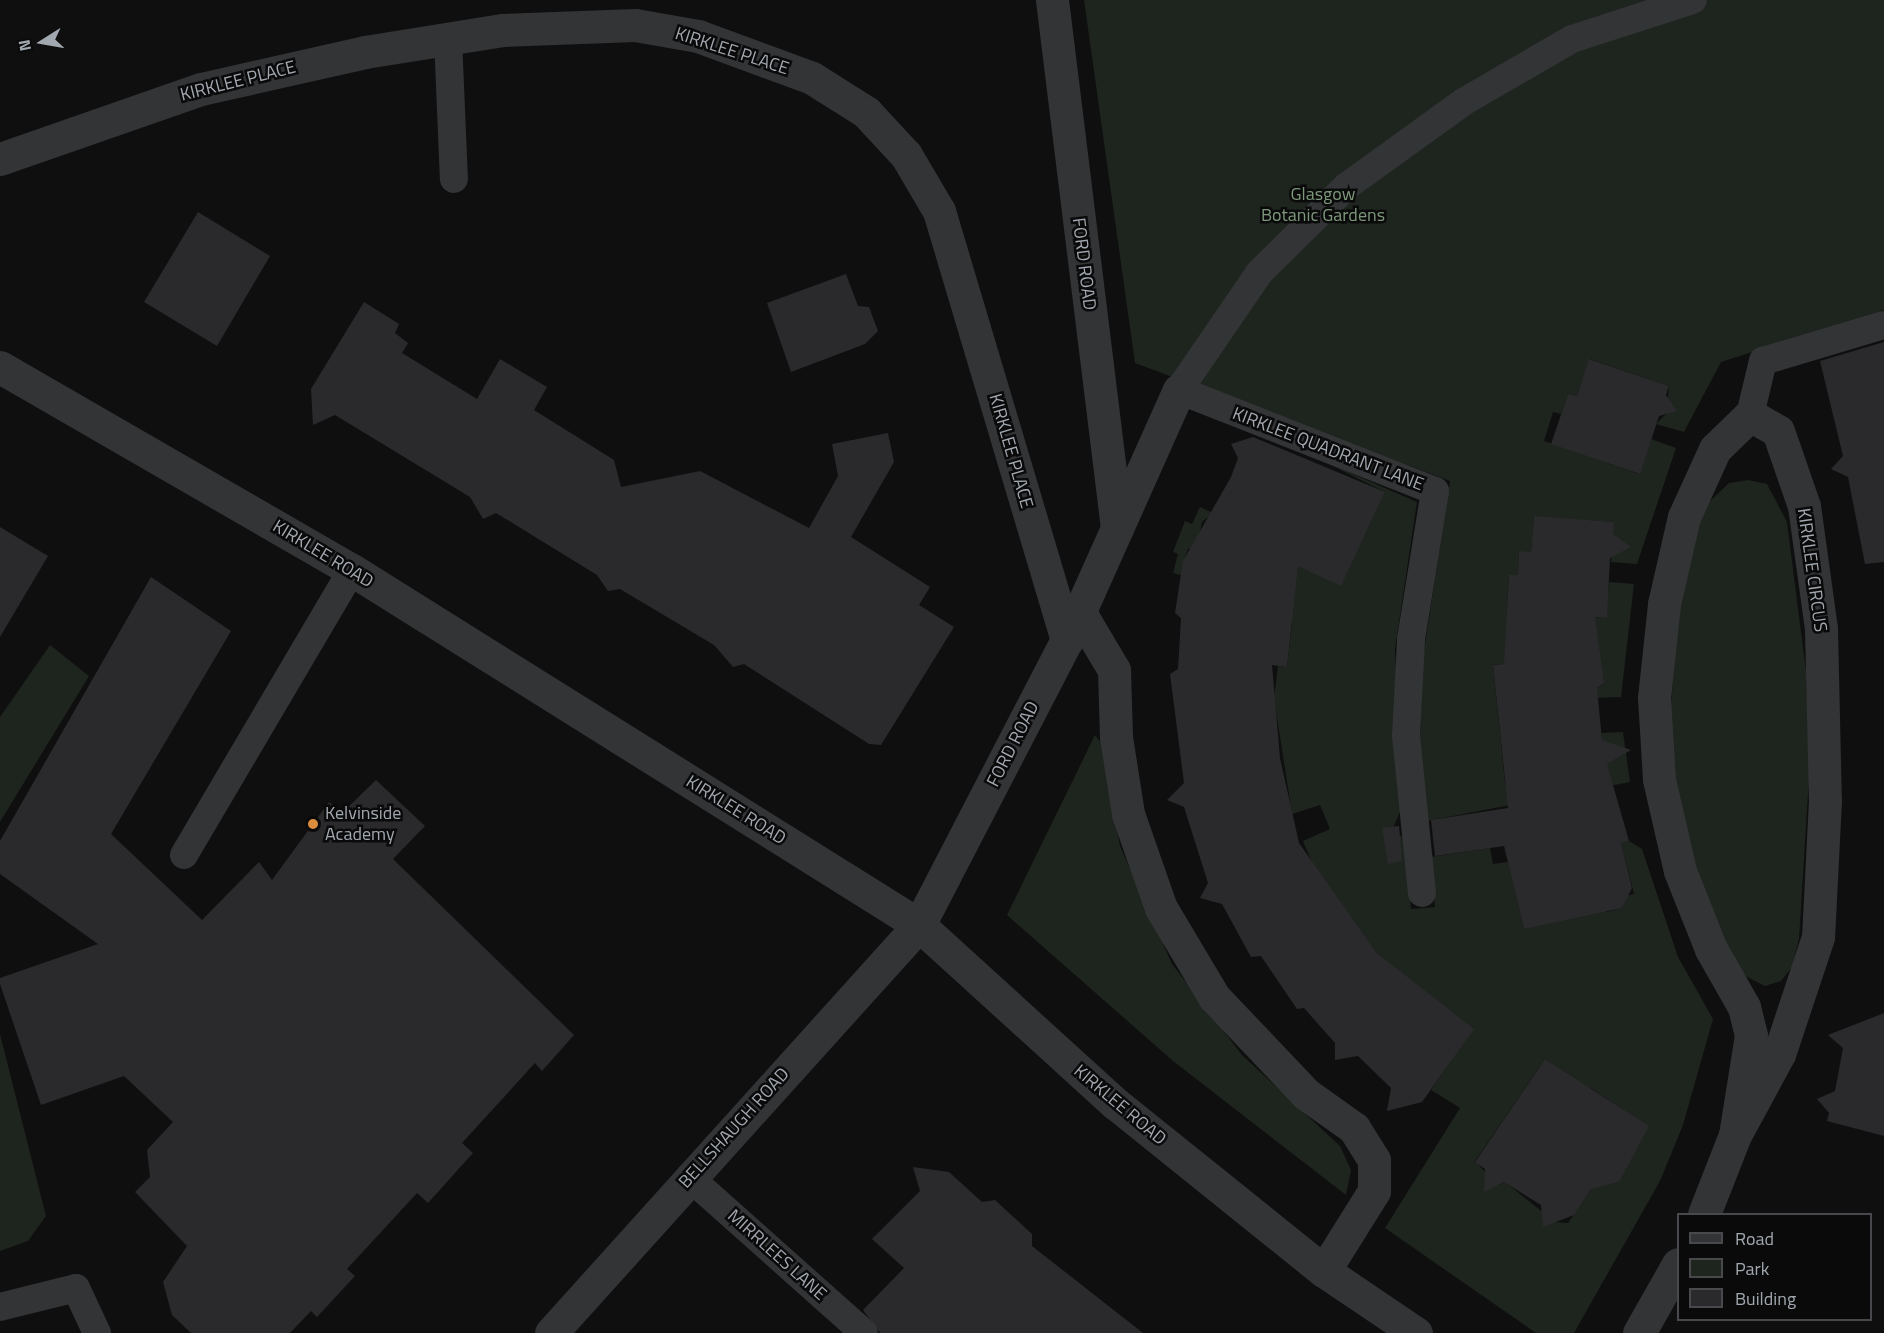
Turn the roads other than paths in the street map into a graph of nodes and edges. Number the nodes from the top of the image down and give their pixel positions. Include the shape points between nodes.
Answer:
1 (1052, 0) edge
2 (1693, 0) edge
3 (448, 38) junction
4 (0, 159) edge
5 (454, 179) dead end
6 (1884, 325) edge
7 (0, 367) edge
8 (1179, 390) junction
9 (1750, 415) junction
10 (1117, 528) junction
11 (352, 570) junction
12 (1073, 625) junction
13 (184, 855) dead end
14 (1422, 893) dead end
15 (919, 925) junction
16 (1735, 1135) junction
17 (689, 1177) junction
18 (1705, 1213) edge
19 (1677, 1266) edge
20 (1324, 1271) junction
21 (0, 1307) edge
22 (96, 1333) edge
23 (551, 1333) edge
24 (864, 1333) edge
25 (1416, 1333) edge
26 (1639, 1333) edge

1 - 10 street, FORD ROAD
2 - 8 lane via 1572,39 1465,101 1347,186 1259,273
3 - 4 street, KIRKLEE PLACE via 201,89
3 - 5 lane
3 - 12 street, KIRKLEE PLACE via 574,24 635,25 756,55 812,78 866,112 906,155 939,211
6 - 9 lane via 1763,361
7 - 11 street, KIRKLEE ROAD
8 - 10 street, FORD ROAD
8 - 14 lane, KIRKLEE QUADRANT LANE via 1435,491 1411,639 1406,736
9 - 16 street, KIRKLEE CIRCUS via 1778,431 1804,506 1821,630 1825,800 1818,938 1779,1054
9 - 16 street, KIRKLEE CIRCUS via 1715,450 1684,517 1664,604 1654,698 1659,779 1680,871 1711,950 1749,1021 1749,1073
10 - 12 street, FORD ROAD
11 - 13 lane
11 - 15 street, KIRKLEE ROAD
12 - 15 street, FORD ROAD
12 - 20 street, KIRKLEE PLACE via 1114,670 1116,737 1128,814 1161,908 1214,998 1305,1094 1354,1128 1374,1160 1374,1191
15 - 17 street, BELLSHAUGH ROAD
15 - 20 street, KIRKLEE ROAD via 1116,1104
16 - 18 street, KIRKLEE CIRCUS
17 - 23 street, BELLSHAUGH ROAD
17 - 24 lane, MIRRLEES LANE
19 - 26 street
20 - 25 street, KIRKLEE ROAD
21 - 22 lane via 76,1288

